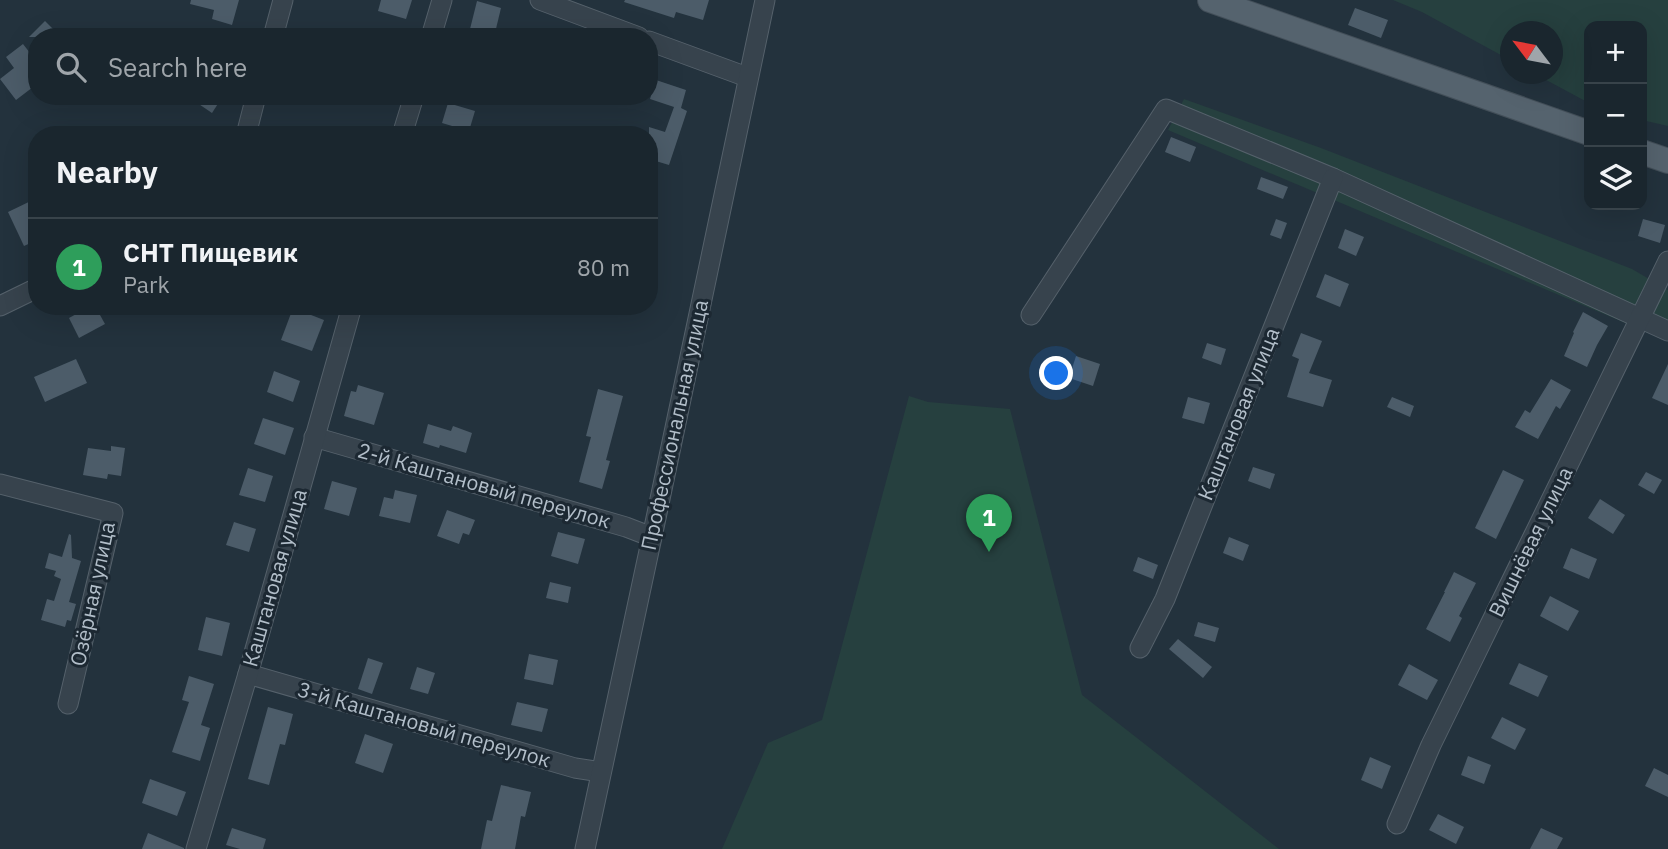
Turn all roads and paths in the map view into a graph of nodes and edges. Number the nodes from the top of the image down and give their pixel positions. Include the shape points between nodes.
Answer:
1 (283, 0) edge
2 (442, 0) edge
3 (540, 0) edge
4 (765, 0) edge
5 (1210, 0) edge
6 (275, 28) edge
7 (434, 28) edge
8 (615, 28) edge
9 (658, 44) edge
10 (747, 77) junction
11 (254, 105) edge
12 (411, 105) edge
13 (248, 126) edge
14 (405, 126) edge
15 (1584, 131) edge
16 (1647, 154) edge
17 (1668, 161) edge
18 (1333, 178) junction
19 (1668, 261) edge
20 (28, 292) edge
21 (0, 306) edge
22 (349, 315) edge
23 (1031, 315) dead end
24 (1642, 317) junction
25 (1668, 331) edge
26 (314, 437) junction
27 (0, 484) edge
28 (652, 537) junction
29 (1140, 648) dead end
30 (248, 674) junction
31 (68, 704) dead end
32 (601, 772) junction
33 (1397, 824) dead end
34 (197, 849) edge
35 (584, 849) edge

1 - 6 street
2 - 7 street
3 - 8 street
4 - 10 street, Профессиональная улица
5 - 15 main road
9 - 10 street
10 - 28 street, Профессиональная улица
11 - 13 street
12 - 14 street
16 - 17 main road
18 - 23 street via 1166,109
18 - 24 street
18 - 29 street, Каштановая улица via 1165,599
19 - 24 street, Вишнёвая улица
20 - 21 street
22 - 26 street, Каштановая улица
24 - 25 street
24 - 33 street, Вишнёвая улица
26 - 28 street, 2-й Каштановый переулок
26 - 30 street, Каштановая улица
27 - 31 street, Озёрная улица via 113,513
28 - 32 street, Профессиональная улица
30 - 32 street, 3-й Каштановый переулок
30 - 34 street, Каштановая улица
32 - 35 street, Профессиональная улица

